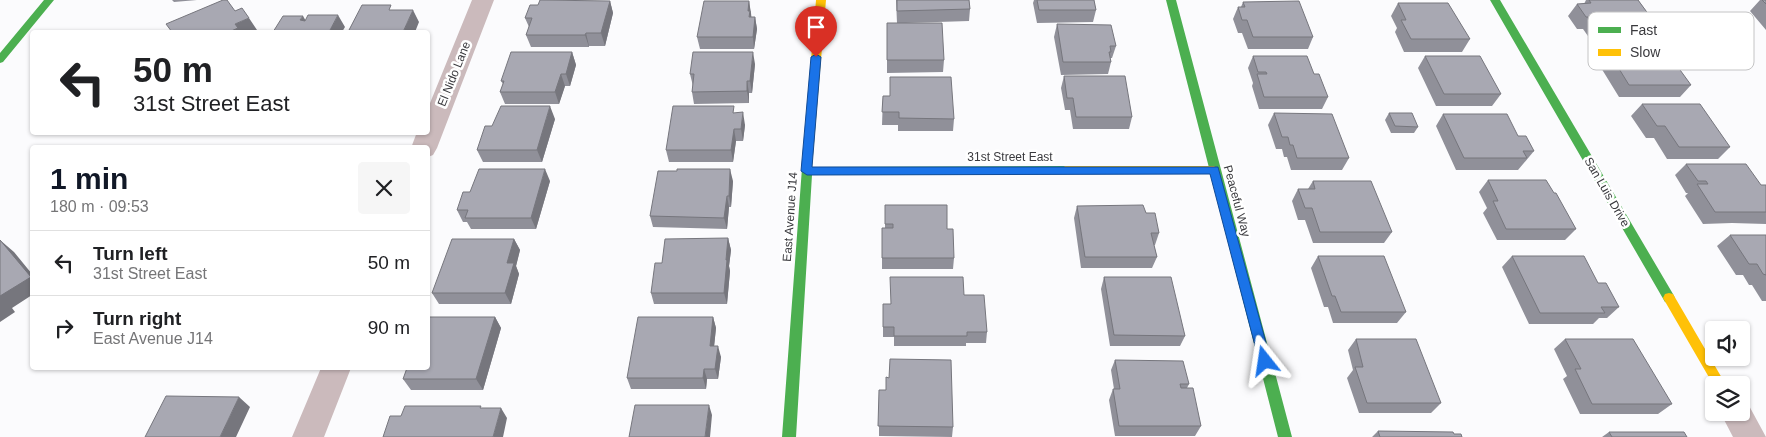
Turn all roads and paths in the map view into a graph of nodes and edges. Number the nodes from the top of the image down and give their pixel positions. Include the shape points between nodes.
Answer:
1 (49, 0) edge
2 (483, 0) edge
3 (821, 0) edge
4 (1171, 0) edge
5 (1495, 0) edge
6 (0, 60) edge
7 (430, 133) edge
8 (1214, 170) junction
9 (807, 171) junction
10 (335, 370) edge
11 (1715, 376) edge
12 (1741, 421) edge
13 (308, 437) edge
14 (789, 437) edge
15 (1285, 437) edge
16 (1750, 437) edge

1 - 6 street
2 - 7 street, El Nido Lane
3 - 9 street, East Avenue J14
4 - 8 street, Peaceful Way
5 - 11 street, San Luis Drive
8 - 9 street, 31st Street East
8 - 15 street, Peaceful Way
9 - 14 street, East Avenue J14
10 - 13 street
12 - 16 street

